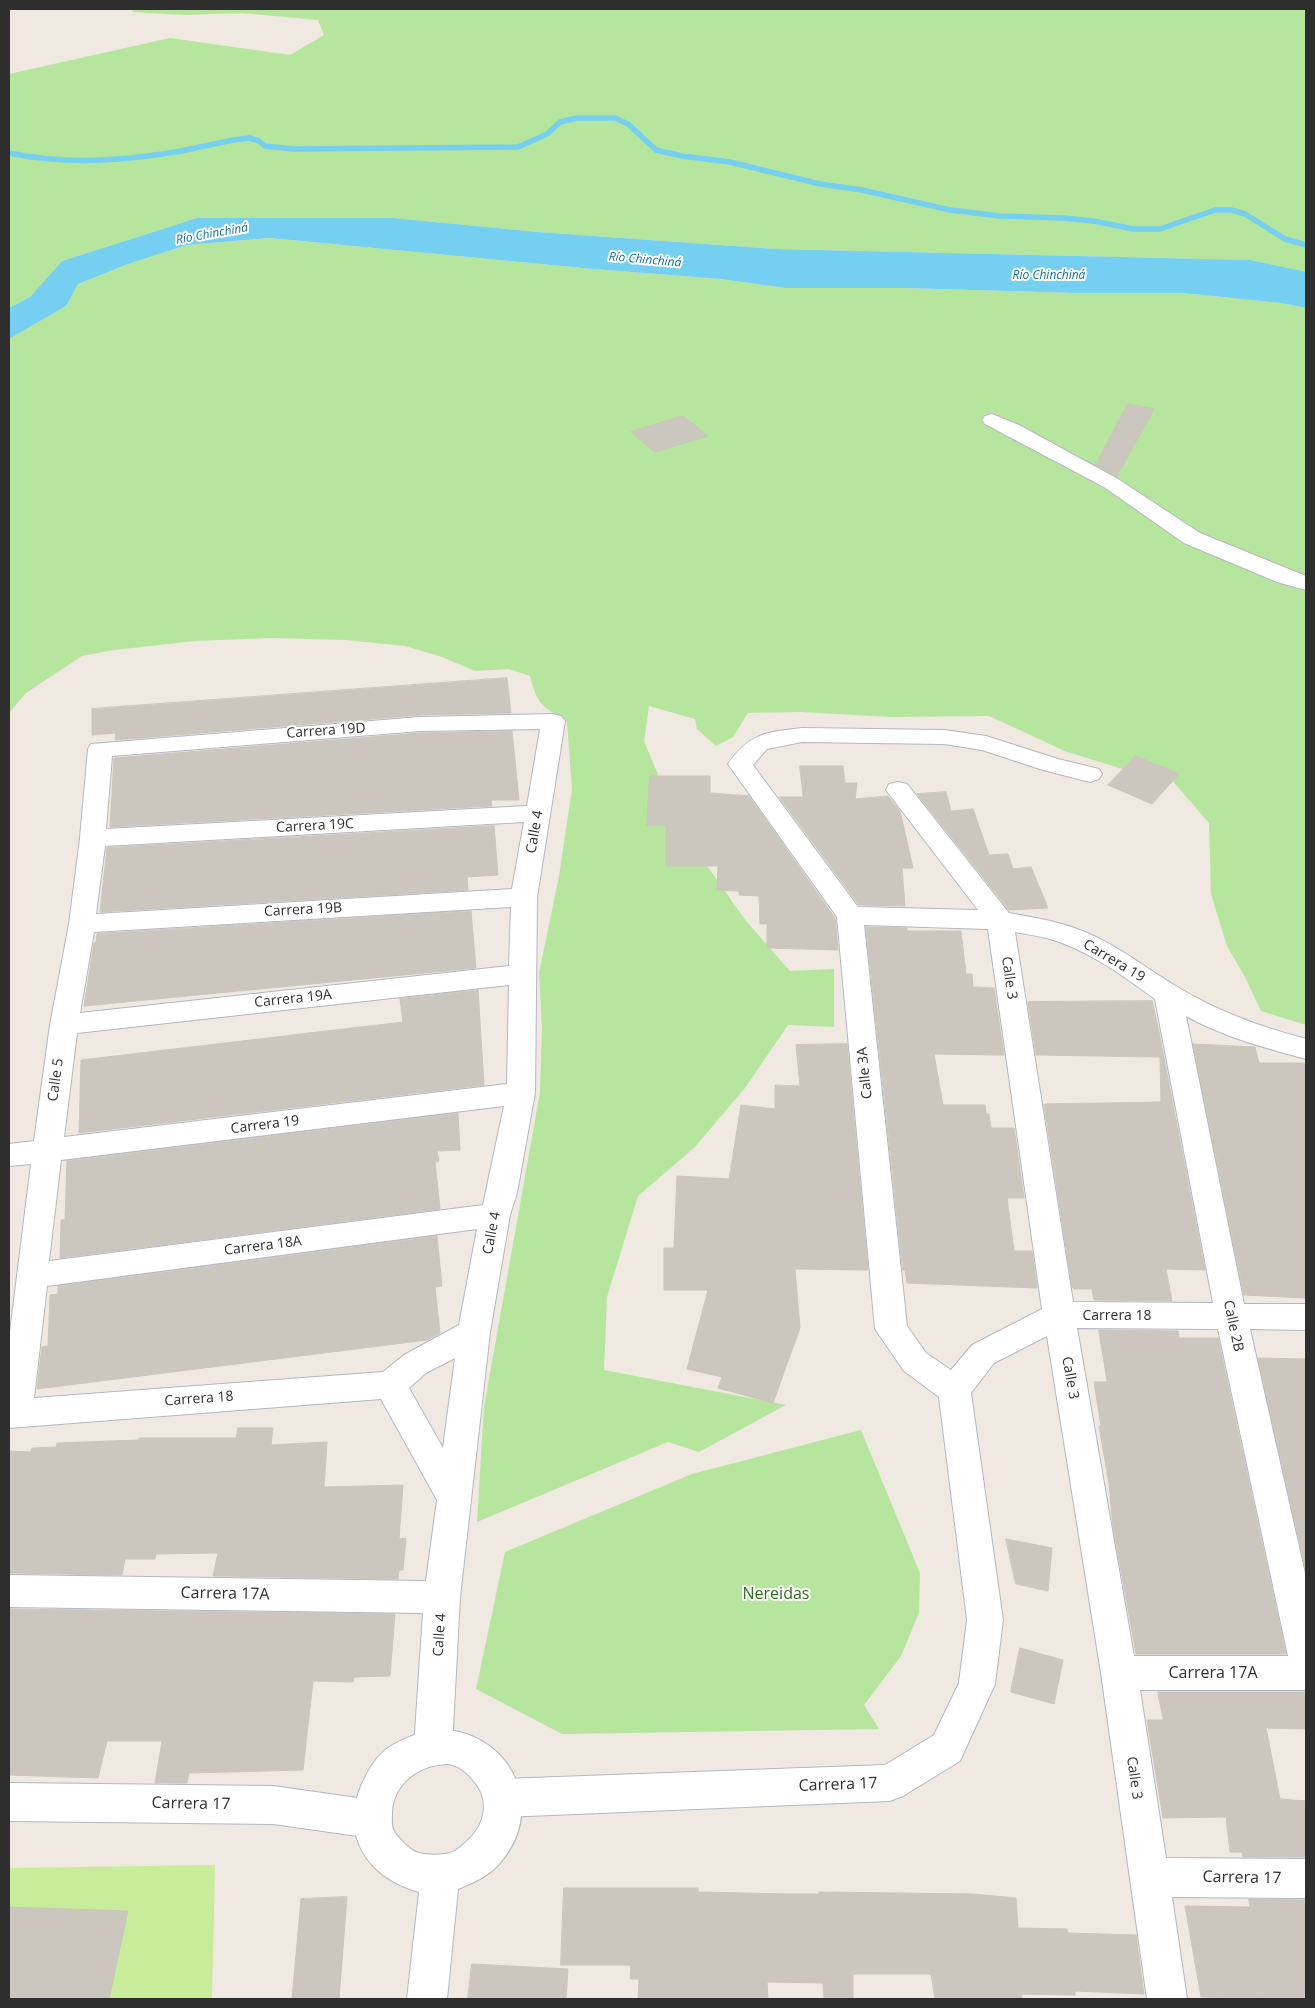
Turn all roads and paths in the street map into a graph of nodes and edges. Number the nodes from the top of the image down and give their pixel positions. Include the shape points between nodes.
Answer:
1 (992, 420) dead end
2 (1306, 583) edge
3 (553, 721) joint
4 (100, 748) joint
5 (1090, 774) dead end
6 (898, 790) dead end
7 (538, 813) junction
8 (92, 838) junction
9 (524, 897) junction
10 (850, 916) junction
11 (1000, 920) junction
12 (82, 924) junction
13 (522, 974) junction
14 (1168, 994) junction
15 (64, 1025) junction
16 (1306, 1049) edge
17 (521, 1093) junction
18 (47, 1152) junction
19 (9, 1155) edge
20 (495, 1215) junction
21 (32, 1276) junction
22 (1059, 1315) junction
23 (1231, 1317) junction
24 (1306, 1317) edge
25 (474, 1332) junction
26 (390, 1385) junction
27 (954, 1390) junction
28 (12, 1413) edge
29 (453, 1497) junction
30 (9, 1591) edge
31 (442, 1597) junction
32 (1306, 1656) edge
33 (1306, 1672) edge
34 (1120, 1673) junction
35 (432, 1747) junction
36 (503, 1798) junction
37 (9, 1802) edge
38 (372, 1818) junction
39 (440, 1875) junction
40 (1148, 1877) junction
41 (1306, 1879) edge
42 (427, 1999) edge
43 (1167, 1999) edge

1 - 2 street via 1111,483 1192,538
3 - 4 street, Carrera 19D via 420,724
3 - 7 street, Calle 4
4 - 8 street, Calle 5
5 - 10 street via 968,739 802,735 758,744 740,764
6 - 11 street, Calle 3
7 - 8 street, Carrera 19C
7 - 9 street, Calle 4
8 - 12 street, Calle 5
9 - 12 street, Carrera 19B
9 - 13 street, Calle 4
10 - 11 street, Carrera 19
10 - 27 street, Calle 3A via 891,1329 915,1362
11 - 14 street, Carrera 19 via 1084,942 1126,965
11 - 22 street, Calle 3
12 - 15 street, Calle 5
13 - 15 street, Carrera 19A
13 - 17 street, Calle 4
14 - 16 street, Carrera 19 via 1212,1018
14 - 23 street, Calle 2B
15 - 18 street, Calle 5
17 - 18 street, Carrera 19
17 - 20 street, Calle 4
18 - 19 street, Carrera 19
18 - 21 street, Calle 5
20 - 21 street, Carrera 18A
20 - 25 street, Calle 4
21 - 28 street, Calle 5
22 - 23 street, Carrera 18
22 - 27 street, Carrera 18 via 982,1354
22 - 34 street, Calle 3
23 - 24 street, Carrera 18
23 - 32 street, Calle 2B
25 - 26 street via 415,1364
25 - 29 street, Calle 4
26 - 28 street, Carrera 18
26 - 29 street
27 - 36 street, Carrera 17 via 985,1620 977,1684 947,1748 890,1783
29 - 31 street, Calle 4
30 - 31 street, Carrera 17A
31 - 35 street, Calle 4
33 - 34 street, Carrera 17A
34 - 40 street, Calle 3
35 - 36 street via 452,1747 470,1753 486,1764 497,1779
35 - 38 street via 398,1763 386,1777 377,1794
36 - 39 street via 500,1828 482,1855 455,1872
37 - 38 street, Carrera 17 via 272,1805
38 - 39 street via 378,1842 393,1861 415,1873
39 - 42 street
40 - 41 street, Carrera 17
40 - 43 street, Calle 3

